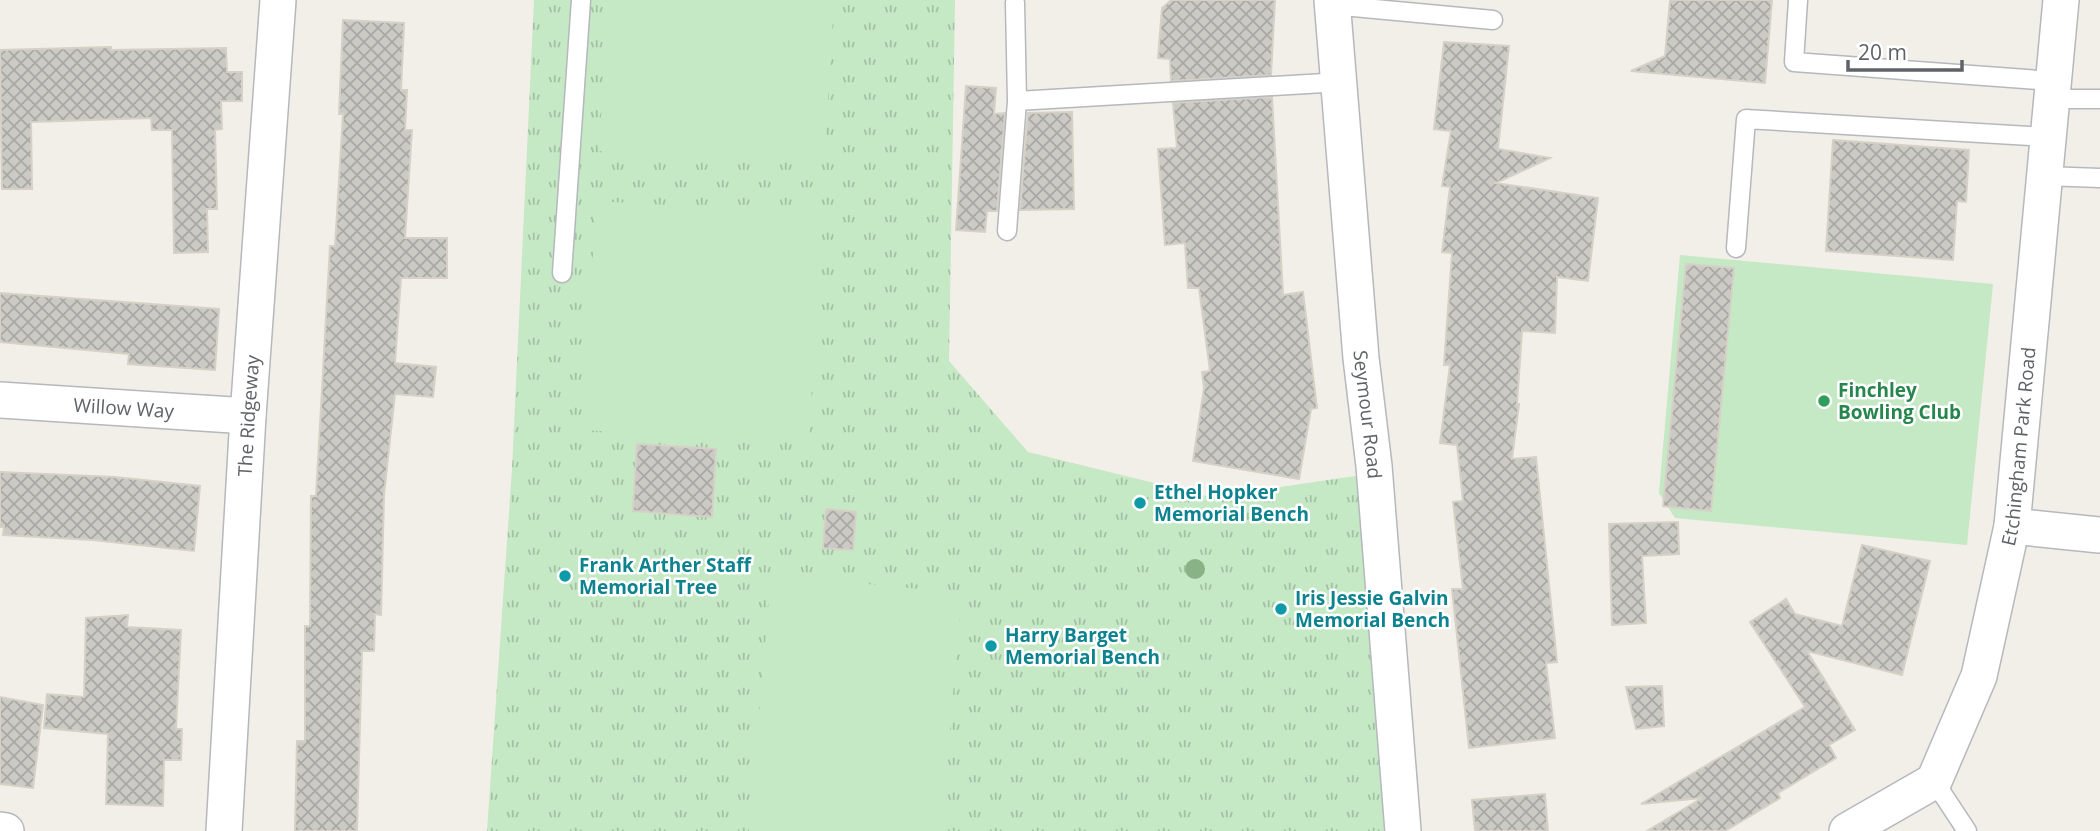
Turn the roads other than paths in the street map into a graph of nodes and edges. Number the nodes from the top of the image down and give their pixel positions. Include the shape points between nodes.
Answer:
1 (278, 0) edge
2 (581, 0) edge
3 (1798, 0) edge
4 (2061, 0) edge
5 (1015, 3) dead end
6 (1332, 3) edge
7 (1493, 20) dead end
8 (1341, 82) junction
9 (2052, 90) junction
10 (2100, 99) edge
11 (1017, 100) junction
12 (2048, 137) junction
13 (2044, 176) junction
14 (2100, 178) edge
15 (1007, 231) dead end
16 (1736, 248) dead end
17 (562, 273) dead end
18 (0, 400) edge
19 (248, 416) junction
20 (2012, 526) junction
21 (2100, 535) edge
22 (1934, 781) junction
23 (0, 830) edge
24 (6, 831) edge
25 (224, 831) edge
26 (1403, 831) edge
27 (1847, 831) edge
28 (1967, 831) edge

1 - 19 street, The Ridgeway
2 - 17 lane
3 - 9 lane via 1794,62
4 - 9 street, Etchingham Park Road
5 - 11 lane
6 - 7 lane
6 - 8 street, Seymour Road
8 - 11 lane
8 - 26 street, Seymour Road
9 - 10 lane
9 - 12 street, Etchingham Park Road
11 - 15 lane
12 - 13 street, Etchingham Park Road
12 - 16 lane via 1746,119
13 - 14 lane
13 - 20 street, Etchingham Park Road
18 - 19 street, Willow Way
19 - 25 street, The Ridgeway
20 - 21 street
20 - 22 street, Etchingham Park Road via 1979,676
22 - 27 street
22 - 28 lane
23 - 24 street

